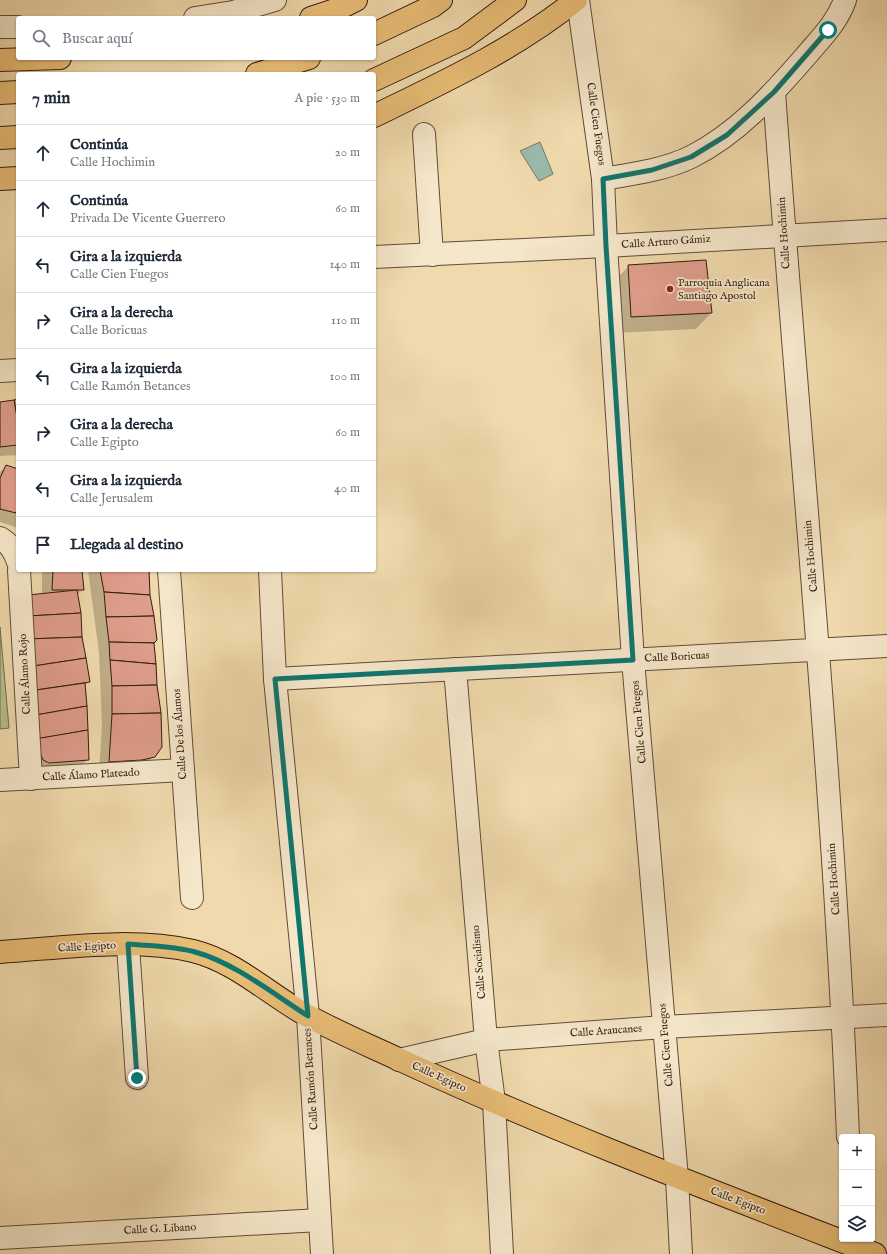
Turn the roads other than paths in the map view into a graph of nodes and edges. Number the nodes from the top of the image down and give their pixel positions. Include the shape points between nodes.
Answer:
1 (356, 0) edge
2 (441, 0) edge
3 (515, 0) edge
4 (577, 0) edge
5 (845, 0) edge
6 (274, 7) edge
7 (208, 16) edge
8 (317, 16) edge
9 (0, 27) edge
10 (16, 27) edge
11 (376, 33) edge
12 (16, 59) edge
13 (0, 60) edge
14 (302, 60) edge
15 (264, 72) edge
16 (376, 79) edge
17 (16, 92) edge
18 (774, 92) junction
19 (0, 93) edge
20 (376, 115) edge
21 (424, 134) dead end
22 (16, 137) edge
23 (0, 138) edge
24 (0, 178) edge
25 (16, 178) edge
26 (603, 179) junction
27 (887, 230) edge
28 (784, 235) junction
29 (606, 246) junction
30 (432, 255) junction
31 (376, 257) edge
32 (16, 370) edge
33 (0, 371) edge
34 (0, 538) edge
35 (16, 556) edge
36 (19, 572) edge
37 (169, 572) edge
38 (270, 572) edge
39 (887, 646) edge
40 (818, 649) junction
41 (633, 660) junction
42 (455, 669) junction
43 (275, 679) junction
44 (183, 770) junction
45 (31, 779) junction
46 (0, 780) edge
47 (192, 898) dead end
48 (128, 944) junction
49 (0, 952) edge
50 (887, 1015) edge
51 (308, 1016) junction
52 (843, 1018) junction
53 (664, 1027) junction
54 (486, 1040) junction
55 (399, 1060) junction
56 (137, 1078) dead end
57 (494, 1102) junction
58 (848, 1134) edge
59 (677, 1178) junction
60 (320, 1220) junction
61 (0, 1238) edge
62 (853, 1246) edge
63 (322, 1254) edge
64 (502, 1254) edge
65 (682, 1254) edge
66 (875, 1254) edge

1 - 8 main road
2 - 11 main road
3 - 16 main road via 464,38
4 - 20 main road via 549,22 472,69
4 - 26 street, Calle Cien Fuegos
5 - 18 street via 828,30
6 - 7 street
9 - 10 street
12 - 13 main road
14 - 15 main road
17 - 19 main road
18 - 26 street via 727,135 691,157 652,170
18 - 28 street, Calle Hochimin
21 - 30 street
22 - 23 main road
24 - 25 main road
26 - 29 street, Calle Cien Fuegos
27 - 28 street, Calle Arturo Gámiz
28 - 29 street, Calle Arturo Gámiz
28 - 40 street, Calle Hochimin
29 - 30 street, Calle Arturo Gámiz
29 - 41 street, Calle Cien Fuegos
30 - 31 street, Calle Arturo Gámiz
32 - 33 street
34 - 35 street via 8,543
36 - 45 street, Calle Álamo Rojo
37 - 44 street, Calle De los Álamos
38 - 43 street, Calle Ramón Betances
39 - 40 street, Calle Boricuas
40 - 41 street, Calle Boricuas
40 - 52 street, Calle Hochimin
41 - 42 street, Calle Boricuas
41 - 53 street, Calle Cien Fuegos
42 - 43 street, Calle Boricuas
42 - 54 street, Calle Socialismo
43 - 51 street, Calle Ramón Betances
44 - 45 street, Calle Álamo Plateado
44 - 47 street, Calle De los Álamos
45 - 46 street, Calle Álamo Plateado
48 - 49 main road, Calle Egipto
48 - 51 main road, Calle Egipto via 164,946 195,952 217,960
48 - 56 street
50 - 52 street, Calle Araucanes
51 - 55 main road, Calle Egipto
51 - 60 street, Calle Ramón Betances
52 - 53 street, Calle Araucanes
52 - 58 street, Calle Hochimin
53 - 54 street, Calle Araucanes
53 - 59 street, Calle Cien Fuegos
54 - 55 street, Calle Araucanes
54 - 57 street, Calle Socialismo
55 - 57 main road, Calle Egipto
57 - 59 main road, Calle Egipto
57 - 64 street, Calle Socialismo
59 - 62 main road, Calle Egipto
59 - 65 street, Calle Cien Fuegos
60 - 61 street, Calle G. Libano
60 - 63 street, Calle Ramón Betances
62 - 66 main road, Calle Egipto

